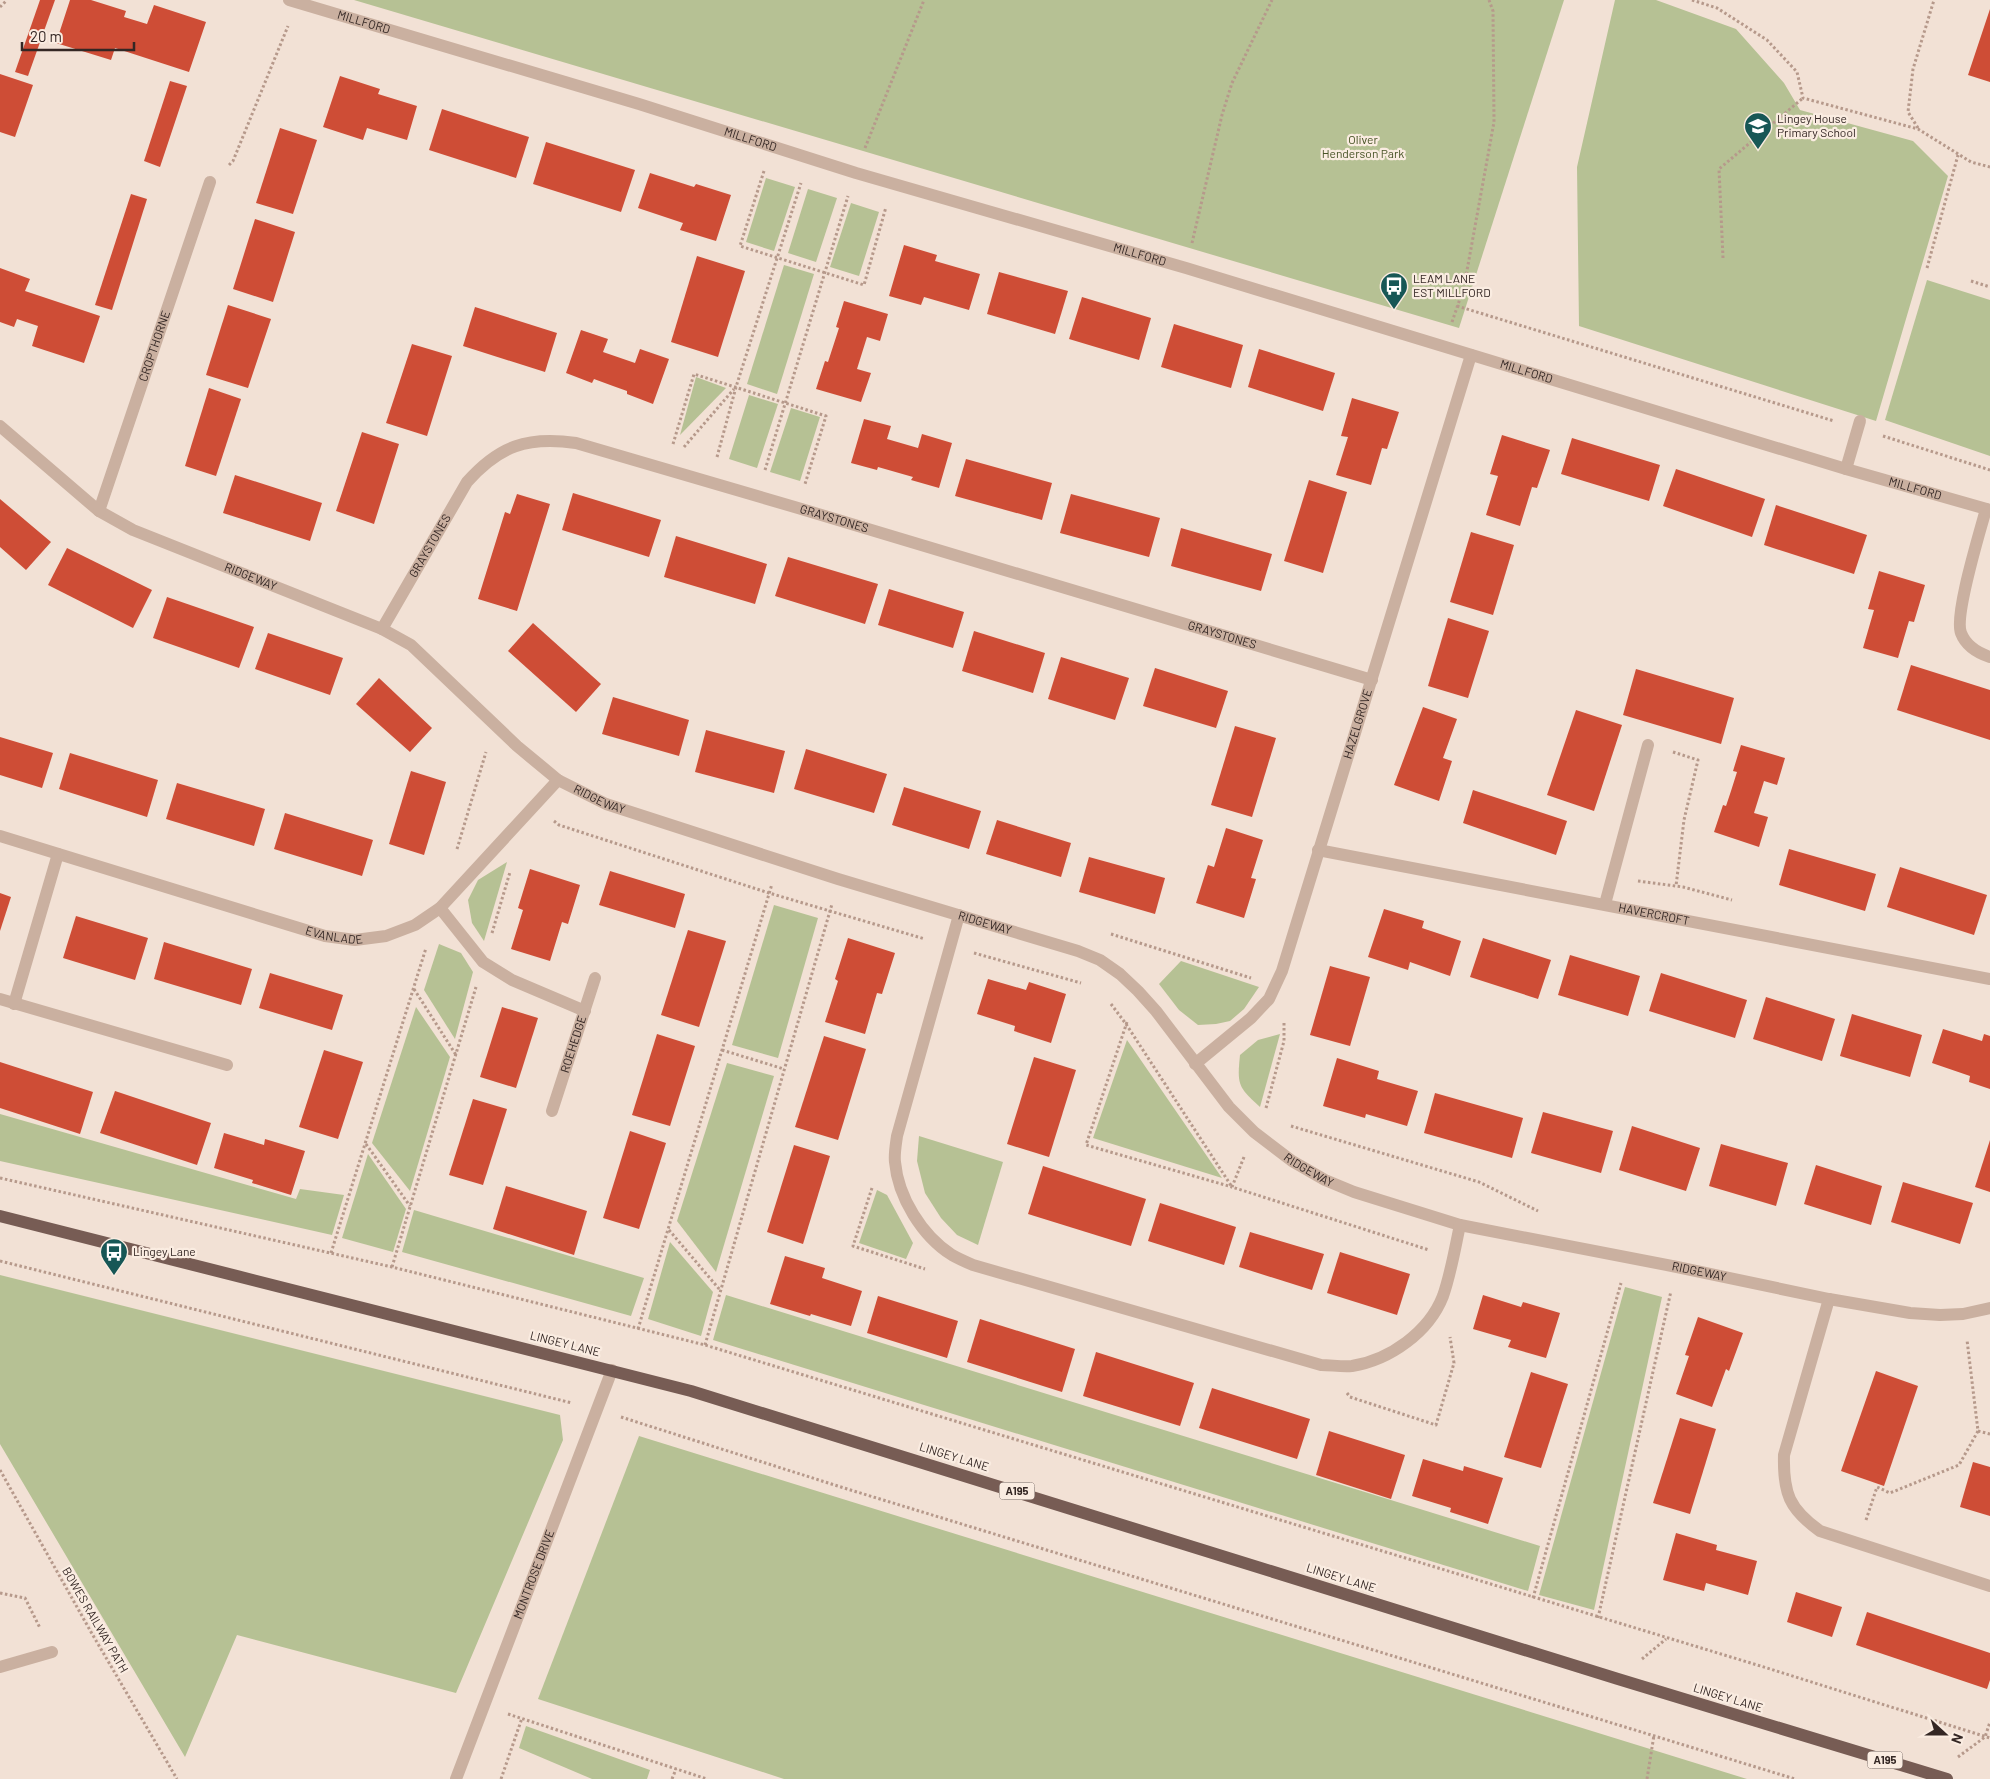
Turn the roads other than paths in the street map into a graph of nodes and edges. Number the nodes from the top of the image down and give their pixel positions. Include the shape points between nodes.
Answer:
1 (293, 2) edge
2 (210, 182) road end
3 (1471, 355) junction
4 (1859, 425) road end
5 (0, 426) edge
6 (1846, 469) junction
7 (1988, 510) edge
8 (99, 511) junction
9 (382, 629) junction
10 (1990, 657) edge
11 (1372, 680) junction
12 (1648, 745) road end
13 (558, 780) junction
14 (0, 836) edge
15 (1318, 850) junction
16 (58, 854) junction
17 (1605, 904) junction
18 (440, 908) junction
19 (959, 915) junction
20 (595, 978) dead end
21 (1990, 979) edge
22 (0, 999) edge
23 (14, 1004) junction
24 (585, 1011) junction
25 (1195, 1064) junction
26 (227, 1065) dead end
27 (552, 1111) dead end
28 (0, 1216) edge
29 (1460, 1225) junction
30 (1829, 1299) junction
31 (1990, 1308) edge
32 (612, 1370) junction
33 (1990, 1586) edge
34 (52, 1652) road end
35 (0, 1667) edge
36 (456, 1779) edge
37 (1947, 1779) edge

1 - 3 street, MILLFORD
2 - 8 street, CROPTHORNE
3 - 6 street, MILLFORD
3 - 11 street, HAZELGROVE
4 - 6 street
5 - 8 street, RIDGEWAY
6 - 7 street, MILLFORD
7 - 10 street via 1960,614 1960,632 1967,645
8 - 9 street, RIDGEWAY via 133,530
9 - 11 street, GRAYSTONES via 466,482 500,452 525,443 553,439 666,469
9 - 13 street, RIDGEWAY via 411,645 517,746
11 - 15 street, HAZELGROVE
12 - 17 street
13 - 18 street, EVANLADE
13 - 19 street, RIDGEWAY via 606,804
14 - 16 street, EVANLADE
15 - 17 street, HAVERCROFT
15 - 25 street, HAZELGROVE via 1282,971 1269,999
16 - 18 street, EVANLADE via 325,936 355,940 386,936 415,925
16 - 23 street
17 - 21 street, HAVERCROFT
18 - 24 street via 483,962 512,980
19 - 25 street, RIDGEWAY via 1100,960 1138,991
19 - 29 street via 897,1136 895,1161 900,1188 914,1215 952,1255 973,1265 1321,1365 1352,1366 1384,1356 1410,1340 1429,1321 1443,1297
20 - 24 street, ROEHEDGE
22 - 23 street
23 - 26 street
24 - 27 street, ROEHEDGE
25 - 29 street, RIDGEWAY via 1228,1107 1292,1161 1354,1192
28 - 32 main road, LINGEY LANE / A195
29 - 30 street, RIDGEWAY
30 - 31 street, RIDGEWAY via 1940,1315
30 - 33 street via 1784,1455 1783,1477 1789,1499 1802,1518 1820,1531
32 - 36 street, MONTROSE DRIVE
32 - 37 main road, LINGEY LANE / A195 via 763,1412
34 - 35 street

